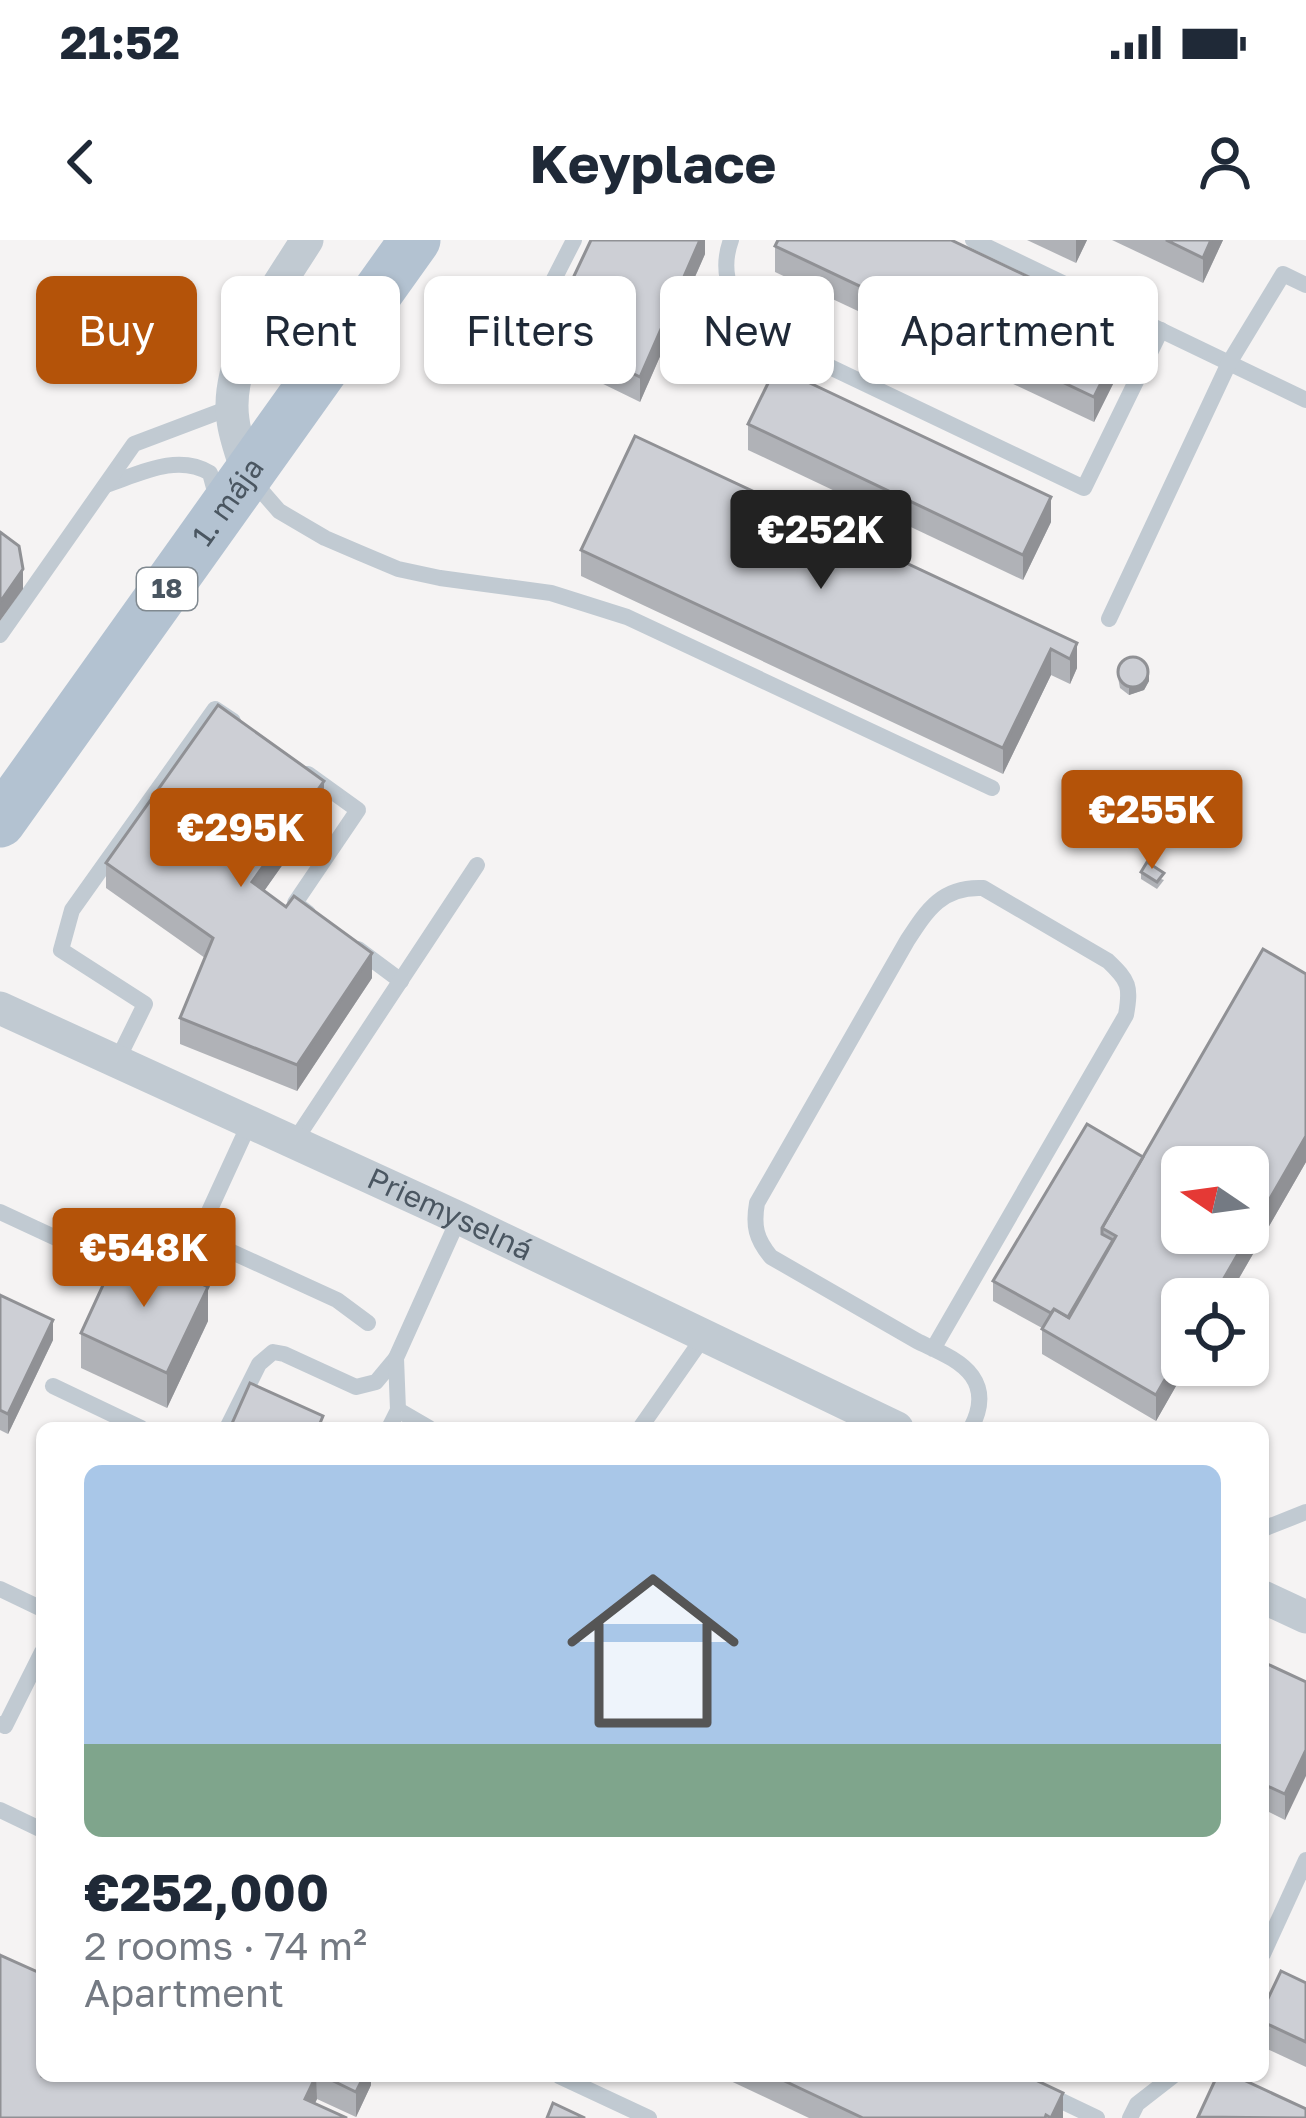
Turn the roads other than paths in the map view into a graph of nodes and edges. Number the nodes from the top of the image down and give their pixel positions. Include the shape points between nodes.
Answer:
1 (307, 240) edge
2 (415, 240) edge
3 (574, 240) edge
4 (731, 240) edge
5 (973, 240) edge
6 (556, 276) edge
7 (1306, 285) edge
8 (1161, 330) junction
9 (1229, 362) junction
10 (1306, 400) edge
11 (232, 407) junction
12 (105, 485) junction
13 (234, 494) junction
14 (1109, 619) dead end
15 (0, 635) edge
16 (253, 736) edge
17 (303, 771) edge
18 (992, 788) dead end
19 (5, 804) edge
20 (477, 865) dead end
21 (330, 929) edge
22 (348, 942) edge
23 (400, 981) junction
24 (0, 1008) edge
25 (117, 1061) junction
26 (250, 1122) junction
27 (294, 1142) junction
28 (0, 1212) edge
29 (459, 1218) junction
30 (197, 1236) junction
31 (69, 1244) dead end
32 (168, 1300) edge
33 (368, 1323) dead end
34 (705, 1334) junction
35 (933, 1349) junction
36 (396, 1358) junction
37 (53, 1386) dead end
38 (398, 1410) junction
39 (128, 1422) edge
40 (230, 1422) edge
41 (392, 1422) edge
42 (419, 1422) edge
43 (644, 1422) edge
44 (885, 1422) edge
45 (973, 1422) edge
46 (1306, 1512) edge
47 (1269, 1527) edge
48 (0, 1589) edge
49 (1269, 1600) edge
50 (36, 1606) edge
51 (1306, 1617) edge
52 (36, 1664) edge
53 (0, 1724) edge
54 (0, 1810) edge
55 (36, 1827) edge
56 (1306, 1860) edge
57 (1269, 1941) edge
58 (572, 2082) edge
59 (1022, 2082) edge
60 (1165, 2082) edge
61 (650, 2118) edge
62 (1097, 2118) edge
63 (1130, 2118) edge

1 - 11 street via 249,336
2 - 13 main road, 1. mája / 18
3 - 6 lane
4 - 8 lane via 730,292 763,334 1084,488
5 - 8 lane
7 - 9 lane via 1282,274
8 - 9 lane
9 - 10 lane
9 - 14 lane
11 - 12 lane via 134,444
11 - 13 street
12 - 13 lane via 188,463
12 - 15 lane
13 - 18 lane via 398,568 551,593 628,617
13 - 19 main road, 1. mája / 18
16 - 25 lane via 215,709 73,910 61,950 145,1004
17 - 21 lane via 358,810 295,903
20 - 23 lane
22 - 23 lane
23 - 27 lane
24 - 25 street, Priemyselná
25 - 26 street, Priemyselná
26 - 27 street, Priemyselná
26 - 30 lane
27 - 29 street, Priemyselná
28 - 31 lane
29 - 34 street, Priemyselná
29 - 36 lane
30 - 32 lane
30 - 33 lane via 338,1300
34 - 43 lane
34 - 44 street, Priemyselná
35 - 35 lane via 1126,1015 1130,992 1108,961 983,888 964,887 926,911 754,1220 771,1257
35 - 45 lane via 976,1381
36 - 38 lane
36 - 40 lane via 376,1382 356,1387 273,1352
37 - 39 lane
38 - 41 lane
38 - 42 lane
46 - 47 lane
48 - 50 lane
49 - 51 street
52 - 53 lane
54 - 55 lane
56 - 57 lane
58 - 61 lane
59 - 62 lane
60 - 63 lane

